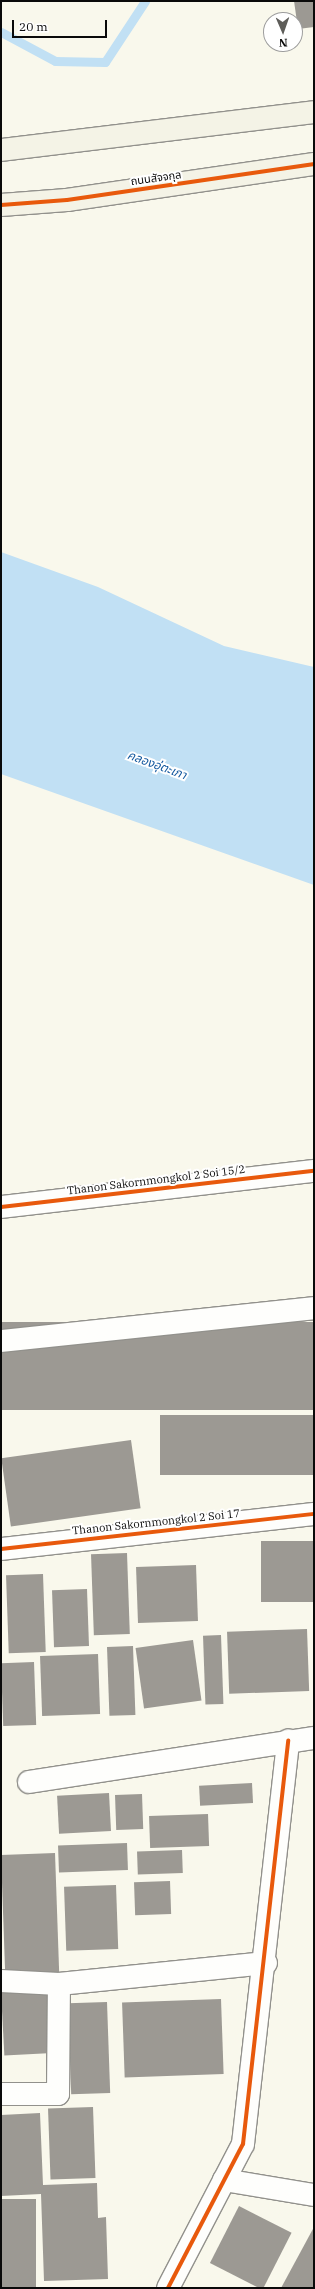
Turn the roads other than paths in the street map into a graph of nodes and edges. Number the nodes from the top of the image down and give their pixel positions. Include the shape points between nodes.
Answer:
1 (314, 112) edge
2 (1, 150) edge
3 (314, 164) edge
4 (1, 205) edge
5 (314, 1171) edge
6 (1, 1207) edge
7 (314, 1308) edge
8 (1, 1341) edge
9 (314, 1514) edge
10 (1, 1549) edge
11 (314, 1738) edge
12 (288, 1740) junction
13 (28, 1782) dead end
14 (266, 1963) junction
15 (1, 1981) edge
16 (59, 1984) junction
17 (1, 2094) edge
18 (224, 2180) junction
19 (314, 2194) edge
20 (168, 2288) edge

1 - 2 street
3 - 4 street, ถนนสัจจกุล via 67,200
5 - 6 street, Thanon Sakornmongkol 2 Soi 15/2
7 - 8 street
9 - 10 street, Thanon Sakornmongkol 2 Soi 17
11 - 12 street
12 - 13 street
12 - 14 street
14 - 16 street
14 - 18 street via 243,2144
15 - 16 street
16 - 17 street via 58,2094
18 - 19 street
18 - 20 street

